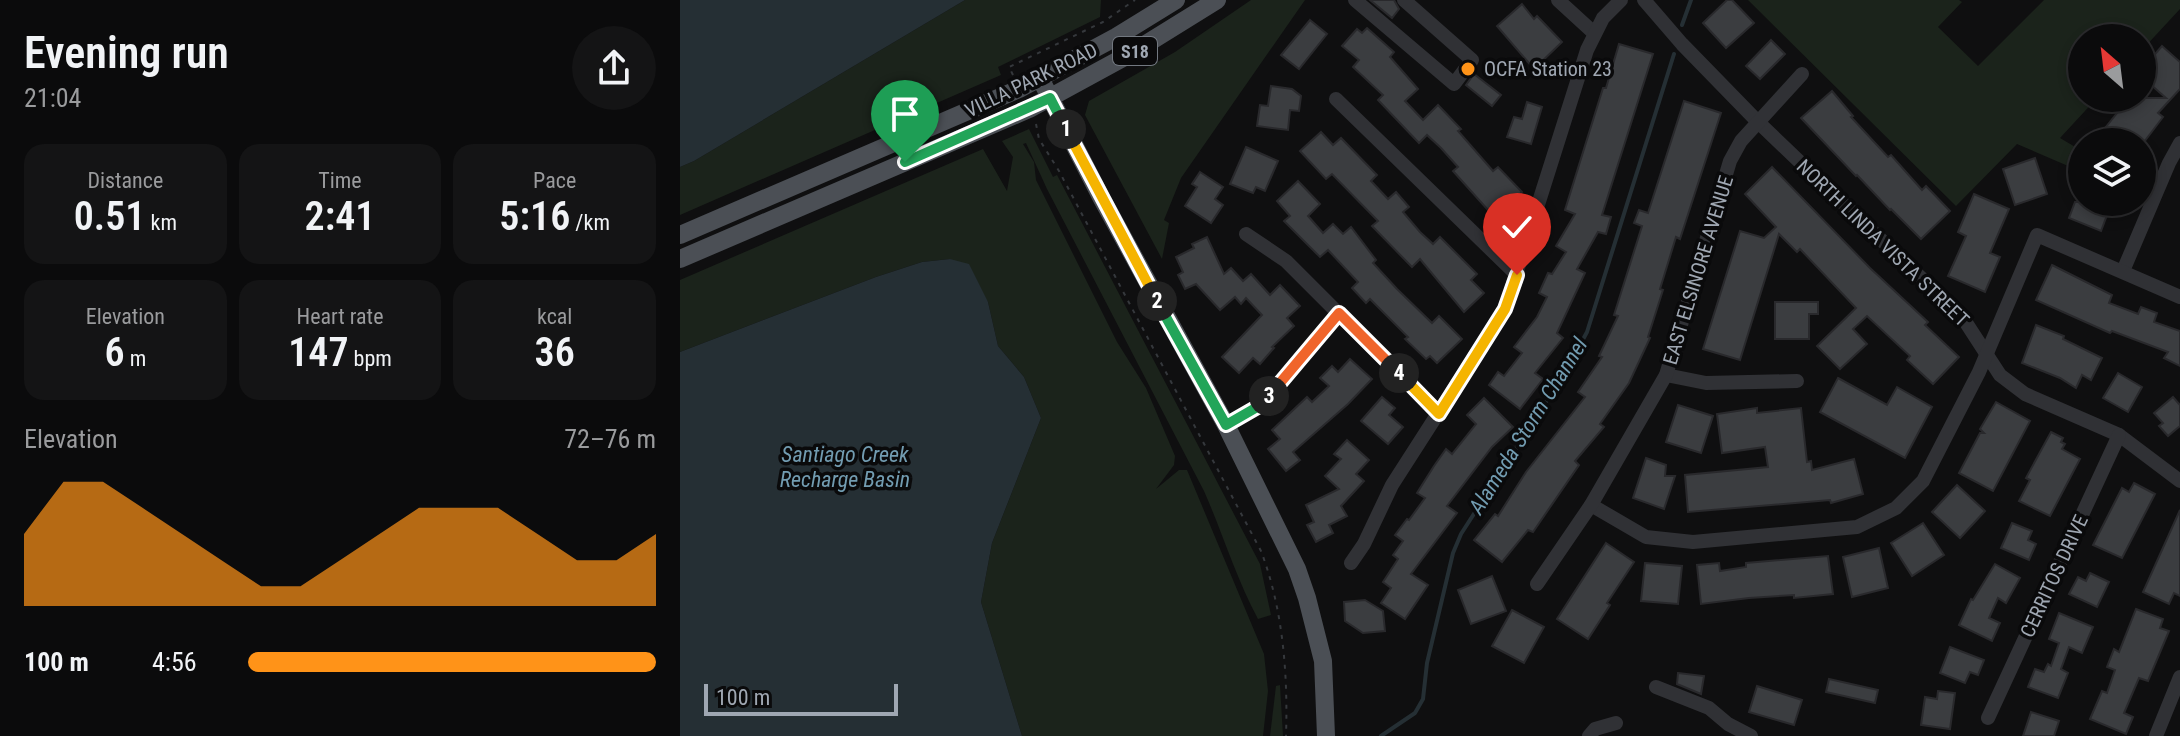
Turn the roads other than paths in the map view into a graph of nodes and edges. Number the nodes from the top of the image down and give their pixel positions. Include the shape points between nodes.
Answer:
1 (1176, 0) edge
2 (1217, 0) edge
3 (1355, 0) edge
4 (1404, 0) edge
5 (1558, 0) edge
6 (1621, 0) edge
7 (1644, 0) edge
8 (1594, 33) junction
9 (1802, 74) dead end
10 (1040, 78) junction
11 (1050, 98) junction
12 (1336, 99) dead end
13 (1757, 121) junction
14 (2180, 143) edge
15 (1246, 234) dead end
16 (680, 235) edge
17 (680, 259) edge
18 (2123, 271) junction
19 (1517, 275) junction
20 (2180, 297) edge
21 (1339, 313) junction
22 (1988, 355) junction
23 (1666, 375) junction
24 (1797, 381) dead end
25 (1439, 414) junction
26 (1226, 425) junction
27 (2119, 435) junction
28 (2180, 481) edge
29 (1591, 505) junction
30 (1351, 563) dead end
31 (1537, 584) dead end
32 (2180, 677) edge
33 (1656, 687) dead end
34 (1988, 718) dead end
35 (1616, 723) dead end
36 (1326, 736) edge
37 (1589, 736) edge
38 (1751, 736) edge
39 (2156, 736) edge

1 - 10 main road, VILLA PARK ROAD / S18
2 - 11 main road, VILLA PARK ROAD / S18
3 - 4 street via 1454,84 1472,60
5 - 8 street
6 - 8 street
7 - 13 street, NORTH LINDA VISTA STREET
8 - 19 street
9 - 13 street, EAST ELSINORE AVENUE
10 - 11 main road
10 - 16 main road, VILLA PARK ROAD / S18
11 - 17 main road, VILLA PARK ROAD / S18
11 - 26 main road
12 - 19 street
13 - 22 street, NORTH LINDA VISTA STREET via 1963,318
13 - 23 street, EAST ELSINORE AVENUE via 1730,161
14 - 18 street
15 - 21 street via 1286,261
18 - 20 street
18 - 22 street via 2037,235
19 - 25 street via 1505,309
21 - 25 street
21 - 26 street via 1259,406
22 - 27 street, NORTH LINDA VISTA STREET via 2000,375 2025,394
22 - 29 street via 1923,481 1896,508 1857,527 1693,542 1646,537
23 - 24 street via 1706,383
23 - 29 street, EAST ELSINORE AVENUE
25 - 30 street via 1392,485
26 - 36 main road via 1307,598 1323,661
27 - 28 street, NORTH LINDA VISTA STREET
27 - 34 street, CERRITOS DRIVE
29 - 31 street, EAST ELSINORE AVENUE
32 - 39 street
33 - 38 street via 1709,708
35 - 37 street

